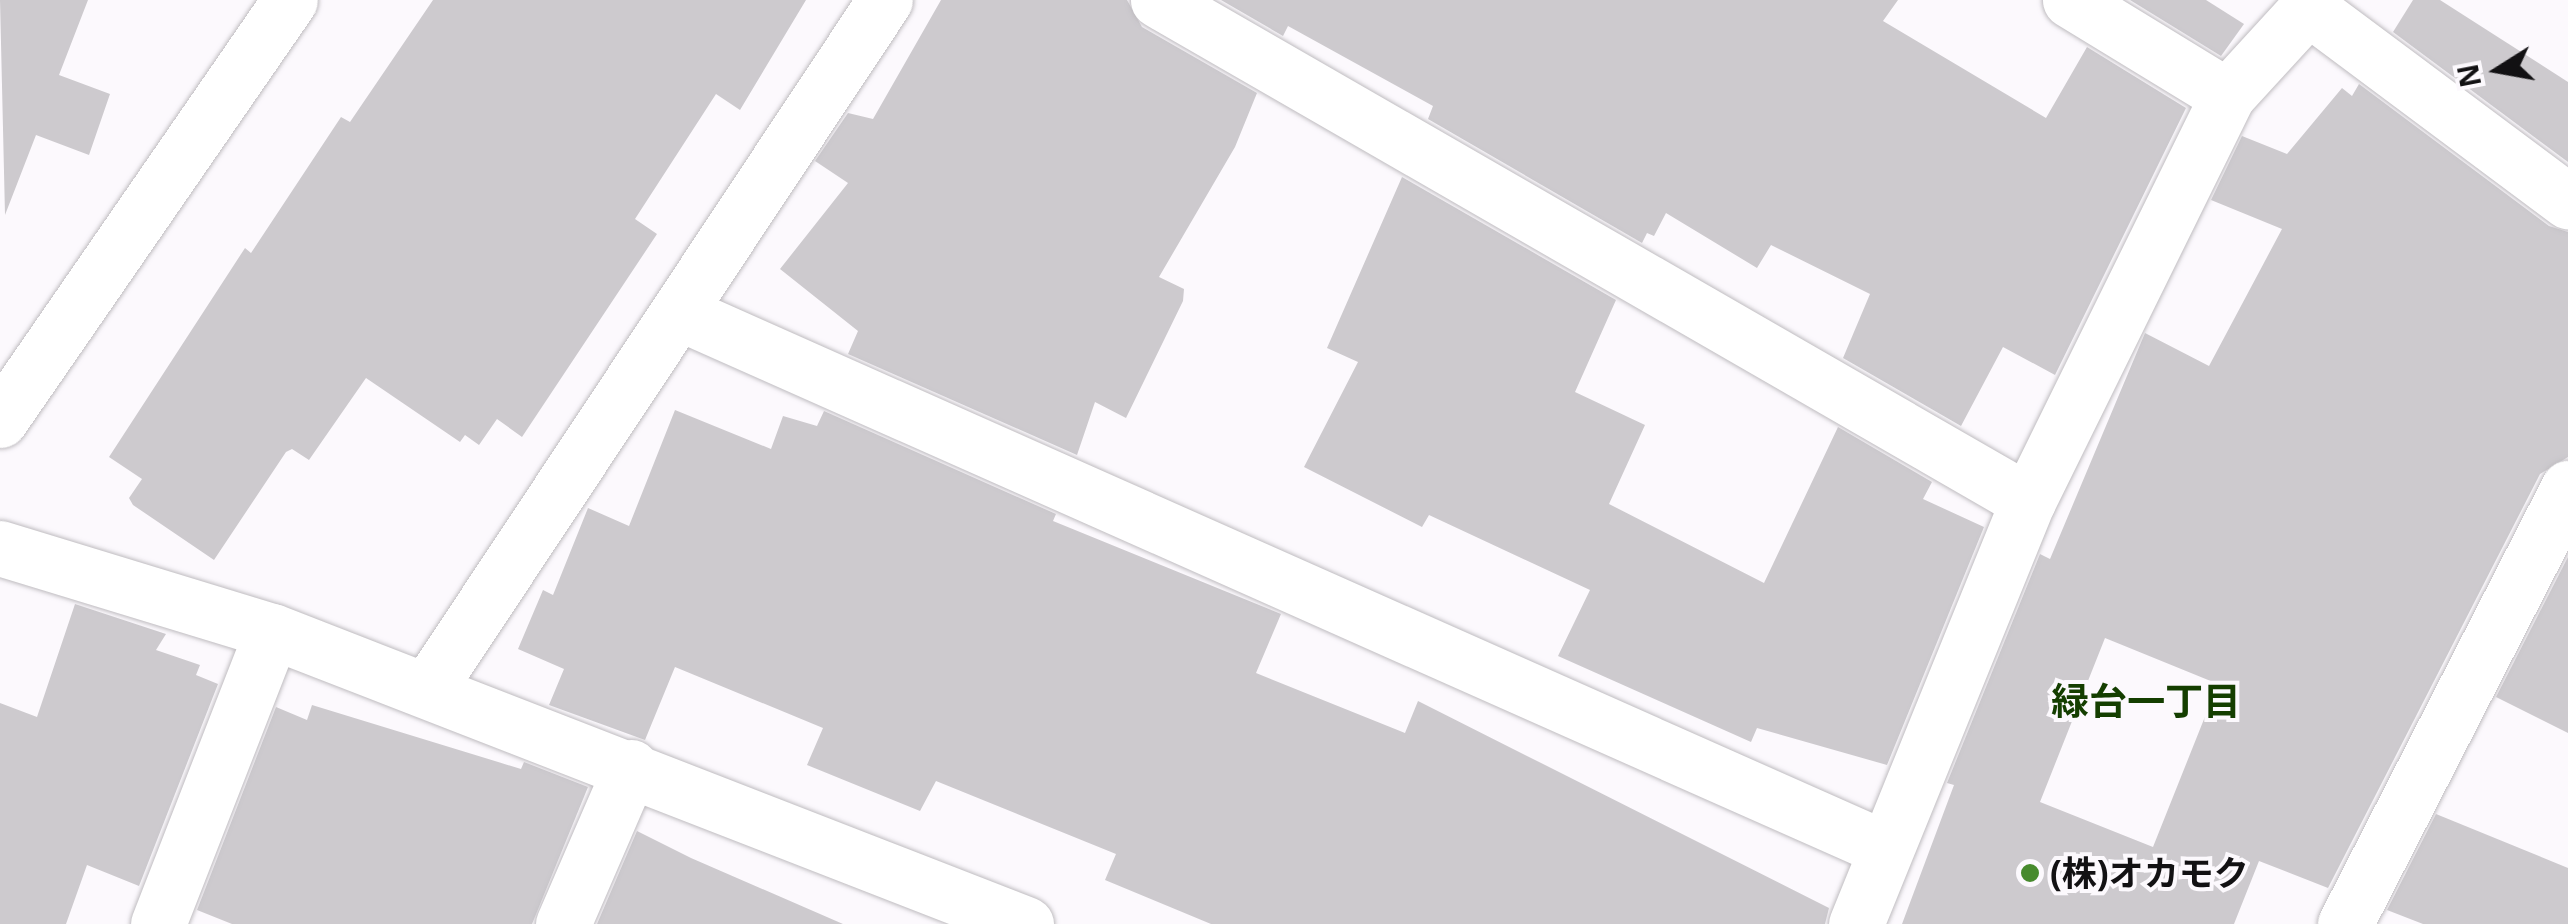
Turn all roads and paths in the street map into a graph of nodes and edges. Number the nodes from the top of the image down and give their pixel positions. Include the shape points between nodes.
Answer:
1 (290, 0) edge
2 (885, 0) edge
3 (1158, 0) edge
4 (2070, 0) edge
5 (2312, 5) edge
6 (2228, 96) junction
7 (2568, 201) edge
8 (680, 313) junction
9 (0, 420) edge
10 (2568, 488) edge
11 (2028, 502) junction
12 (0, 548) edge
13 (272, 630) junction
14 (428, 690) junction
15 (631, 767) junction
16 (1884, 848) junction
17 (158, 924) edge
18 (563, 924) edge
19 (1026, 924) edge
20 (1856, 924) edge
21 (2345, 924) edge

1 - 9 street
2 - 8 street
3 - 11 street
4 - 6 street
5 - 6 street
5 - 7 street
6 - 11 street
8 - 14 street
8 - 16 street
10 - 21 street
11 - 16 street
12 - 13 street
13 - 14 street
13 - 17 street
14 - 15 street
15 - 18 street
15 - 19 street
16 - 20 street

